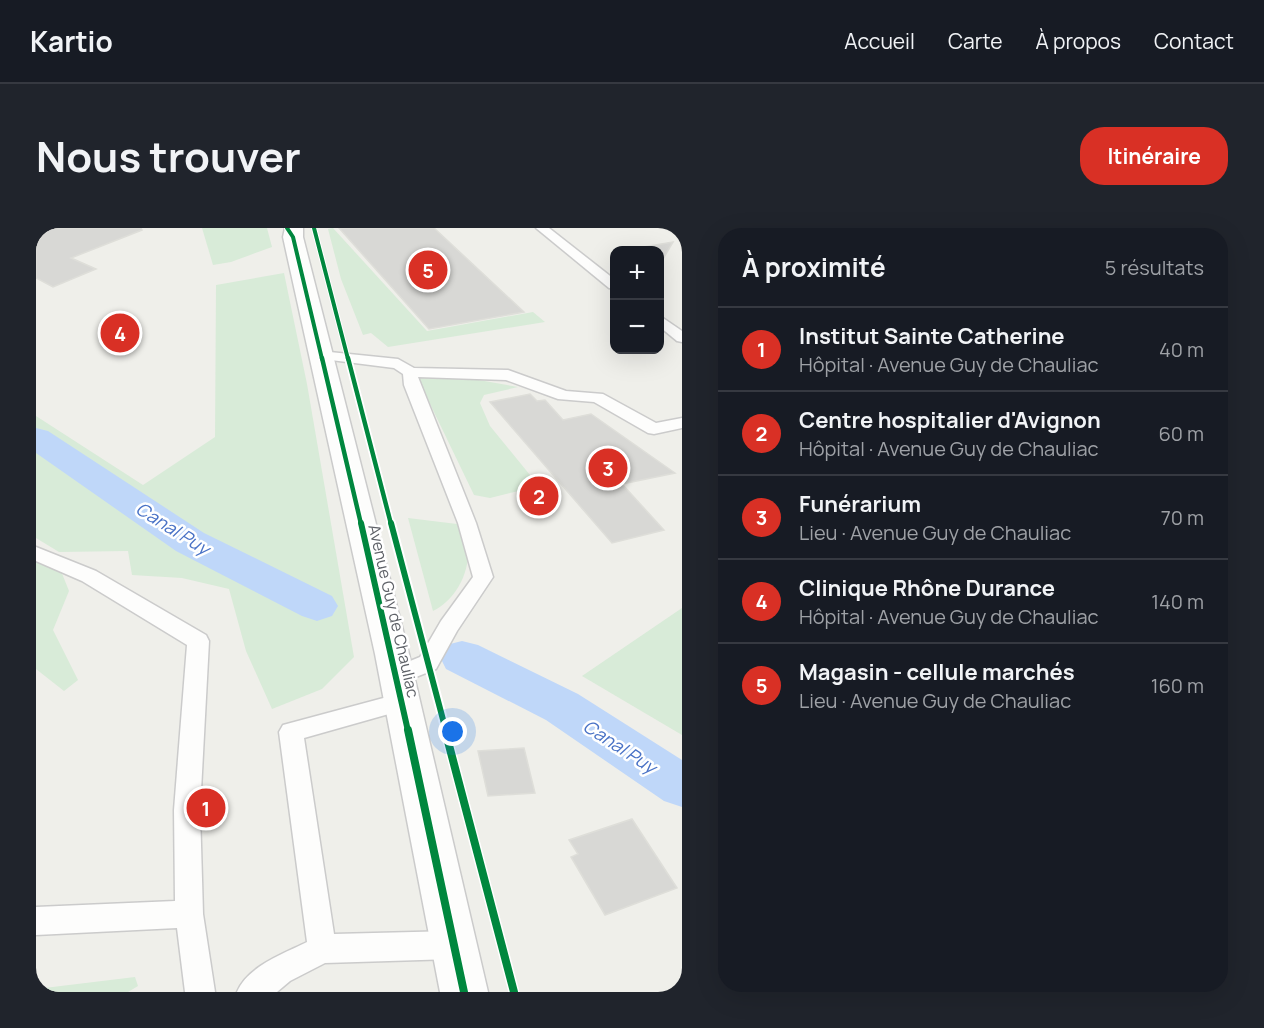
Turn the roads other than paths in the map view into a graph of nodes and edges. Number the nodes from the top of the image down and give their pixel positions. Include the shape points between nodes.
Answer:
1 (542, 228) edge
2 (291, 231) edge
3 (610, 281) edge
4 (664, 323) edge
5 (682, 338) edge
6 (320, 355) junction
7 (410, 372) junction
8 (682, 423) edge
9 (36, 553) edge
10 (396, 677) junction
11 (189, 914) junction
12 (36, 921) edge
13 (453, 945) junction
14 (322, 949) junction
15 (200, 992) edge
16 (252, 992) edge
17 (464, 992) edge

1 - 3 lane
2 - 6 street, Avenue Guy de Chauliac
4 - 5 lane
6 - 7 lane via 398,364
6 - 10 street, Avenue Guy de Chauliac
7 - 8 lane via 508,375 564,396 597,397 654,429
7 - 10 lane via 467,523 483,577 428,663
9 - 11 lane via 89,576 198,641 188,810
10 - 13 street, Avenue Guy de Chauliac
10 - 14 lane via 291,732
11 - 12 lane
11 - 15 lane
13 - 14 lane
13 - 17 street, Avenue Guy de Chauliac
14 - 16 lane via 280,971

